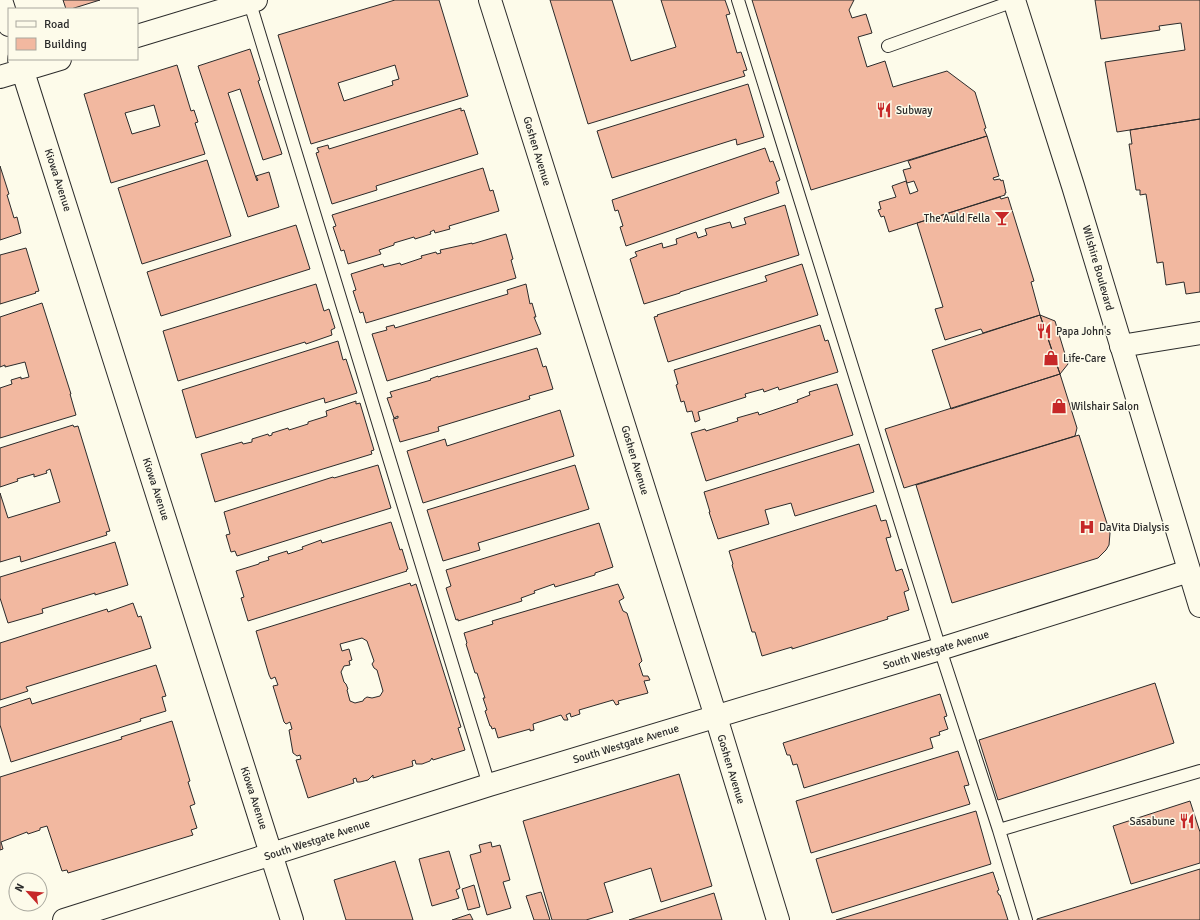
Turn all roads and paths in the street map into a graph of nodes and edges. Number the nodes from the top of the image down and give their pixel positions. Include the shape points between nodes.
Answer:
1 (1, 0) edge
2 (490, 0) edge
3 (738, 0) edge
4 (1014, 0) edge
5 (251, 1) edge
6 (8, 23) edge
7 (138, 36) edge
8 (888, 46) dead end
9 (54, 60) edge
10 (21, 65) edge
11 (0, 77) edge
12 (1200, 333) edge
13 (1121, 346) junction
14 (1194, 570) edge
15 (1200, 606) edge
16 (940, 649) junction
17 (716, 717) junction
18 (1200, 771) edge
19 (489, 785) junction
20 (999, 830) junction
21 (272, 854) junction
22 (64, 920) edge
23 (292, 920) edge
24 (778, 920) edge
25 (1026, 920) edge

1 - 6 street
2 - 17 street, Goshen Avenue
3 - 16 lane
4 - 8 lane
4 - 13 street, Wilshire Boulevard
5 - 7 street
5 - 19 lane
9 - 10 street
10 - 11 street
10 - 21 street, Kiowa Avenue
12 - 13 street
13 - 14 street, Wilshire Boulevard
14 - 15 street, Wilshire Boulevard
14 - 16 street, South Westgate Avenue
16 - 17 street, South Westgate Avenue
16 - 20 lane
17 - 19 street, South Westgate Avenue
17 - 24 street, Goshen Avenue
18 - 20 lane
19 - 21 street, South Westgate Avenue
20 - 25 lane
21 - 22 street, South Westgate Avenue
21 - 23 street, Kiowa Avenue

